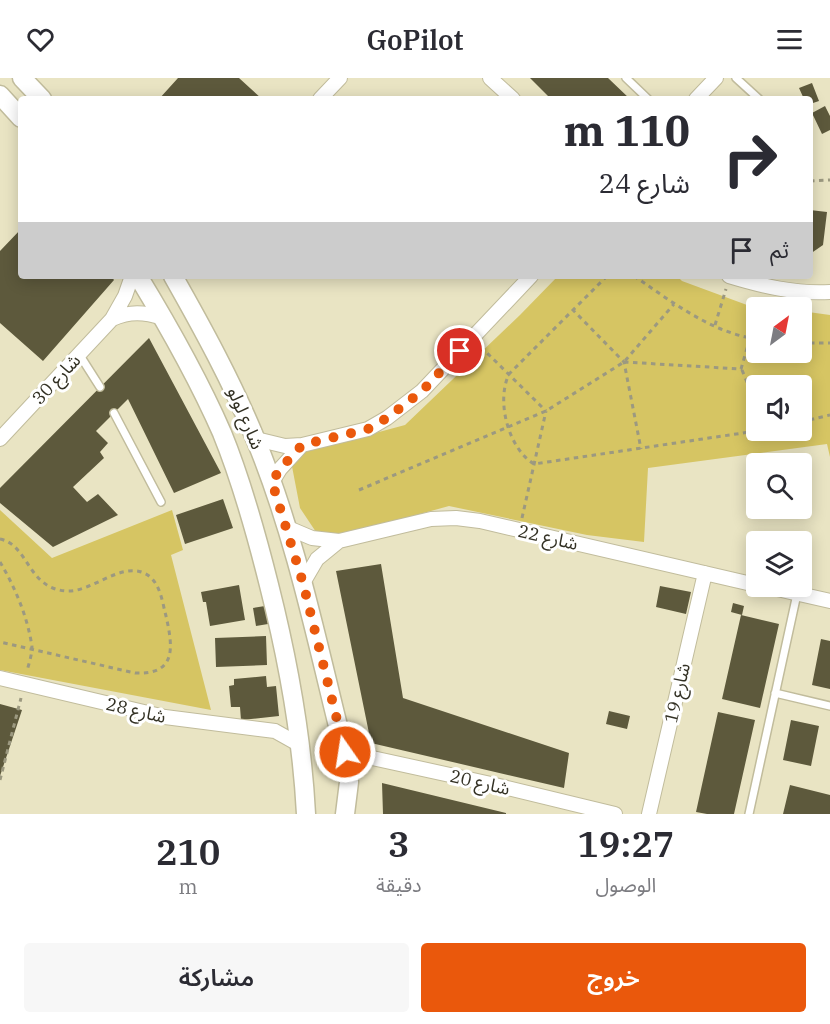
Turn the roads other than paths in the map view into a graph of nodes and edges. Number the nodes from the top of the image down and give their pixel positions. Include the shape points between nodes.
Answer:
1 (22, 78) edge
2 (339, 78) edge
3 (490, 78) edge
4 (626, 78) edge
5 (716, 78) edge
6 (736, 78) edge
7 (39, 96) edge
8 (323, 96) edge
9 (510, 96) edge
10 (645, 96) edge
11 (699, 96) edge
12 (756, 96) edge
13 (1, 98) edge
14 (18, 115) edge
15 (131, 279) edge
16 (140, 279) edge
17 (175, 279) edge
18 (528, 279) edge
19 (740, 279) edge
20 (830, 292) edge
21 (163, 318) junction
22 (112, 319) junction
23 (79, 354) junction
24 (100, 387) dead end
25 (114, 413) dead end
26 (0, 439) edge
27 (256, 439) junction
28 (302, 445) junction
29 (272, 482) junction
30 (161, 502) dead end
31 (286, 527) junction
32 (339, 542) junction
33 (705, 573) junction
34 (303, 583) junction
35 (746, 583) edge
36 (796, 597) edge
37 (811, 597) edge
38 (830, 601) edge
39 (0, 678) edge
40 (775, 693) junction
41 (830, 706) edge
42 (294, 708) junction
43 (275, 731) junction
44 (300, 745) junction
45 (345, 752) junction
46 (306, 814) edge
47 (345, 814) edge
48 (615, 814) edge
49 (650, 814) edge
50 (748, 814) edge

1 - 7 street
2 - 8 street
3 - 9 street
4 - 10 lane
5 - 11 street
6 - 12 lane
13 - 14 street
15 - 22 street, شارع 30
16 - 21 street, شارع لولو
17 - 27 street, شارع لولو via 233,387
18 - 28 street via 422,391 387,418 368,429
19 - 20 street via 772,288
21 - 22 street via 137,312
21 - 42 street, شارع لولو via 204,394 252,517
22 - 23 street, شارع 30
23 - 24 lane
23 - 26 street, شارع 30
25 - 30 lane
27 - 28 street
27 - 29 street, شارع لولو
28 - 29 street
29 - 31 street, شارع لولو
31 - 32 street, شارع 22 via 312,538
31 - 34 street, شارع لولو
32 - 33 street, شارع 22 via 430,519 456,518
32 - 34 street, شارع 22 via 317,559
33 - 35 street, شارع 22
33 - 49 street, شارع 19
34 - 45 street, شارع لولو
36 - 40 lane
37 - 38 street
39 - 43 street, شارع 28 via 165,717
40 - 41 lane
40 - 50 lane
42 - 43 street
42 - 44 street, شارع لولو
43 - 44 street, شارع 28
44 - 46 street, شارع لولو
45 - 47 street, شارع لولو via 349,782
45 - 48 street, شارع 20

